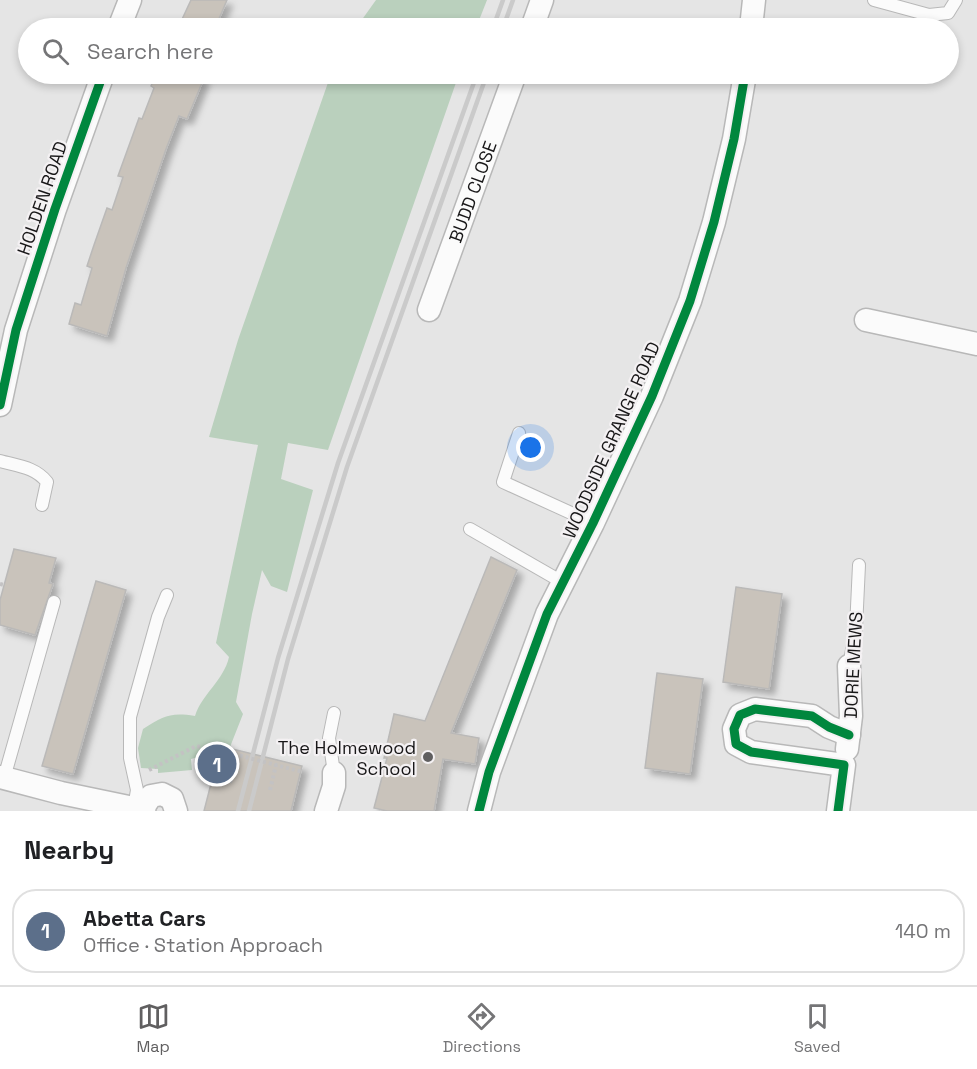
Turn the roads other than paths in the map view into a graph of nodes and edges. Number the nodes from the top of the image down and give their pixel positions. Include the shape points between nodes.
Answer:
1 (542, 0) edge
2 (754, 0) edge
3 (874, 0) edge
4 (956, 0) edge
5 (125, 1) edge
6 (121, 18) edge
7 (536, 18) edge
8 (752, 18) edge
9 (99, 84) edge
10 (511, 84) edge
11 (743, 84) edge
12 (429, 310) dead end
13 (866, 320) dead end
14 (977, 344) edge
15 (0, 405) edge
16 (519, 433) dead end
17 (0, 461) edge
18 (42, 505) dead end
19 (593, 523) junction
20 (470, 529) dead end
21 (859, 565) dead end
22 (564, 583) junction
23 (167, 595) dead end
24 (54, 602) dead end
25 (849, 666) joint
26 (334, 713) dead end
27 (849, 735) junction
28 (844, 765) junction
29 (334, 772) joint
30 (2, 777) edge
31 (140, 810) edge
32 (176, 811) edge
33 (326, 811) edge
34 (479, 811) edge
35 (838, 811) edge

1 - 7 street
2 - 8 street
3 - 4 lane via 929,15 948,13
5 - 6 street
9 - 15 street, HOLDEN ROAD via 16,330
10 - 12 street, BUDD CLOSE
11 - 19 street, WOODSIDE GRANGE ROAD via 714,222 690,301 652,396
13 - 14 street
16 - 19 lane via 503,482
17 - 18 lane via 40,473 47,482
19 - 22 street, WOODSIDE GRANGE ROAD
20 - 22 lane
21 - 25 lane, DORIE MEWS via 856,628
22 - 34 street, WOODSIDE GRANGE ROAD via 547,614 516,696
23 - 31 lane via 130,717 130,758
24 - 30 lane
25 - 27 street, DORIE MEWS
26 - 29 lane via 329,738
27 - 28 street, DORIE MEWS
27 - 28 street via 812,716 755,709 740,715 734,729 736,744 751,752
28 - 35 street, DORIE MEWS
29 - 33 street
30 - 31 street
31 - 32 street via 151,796 162,794 172,799

